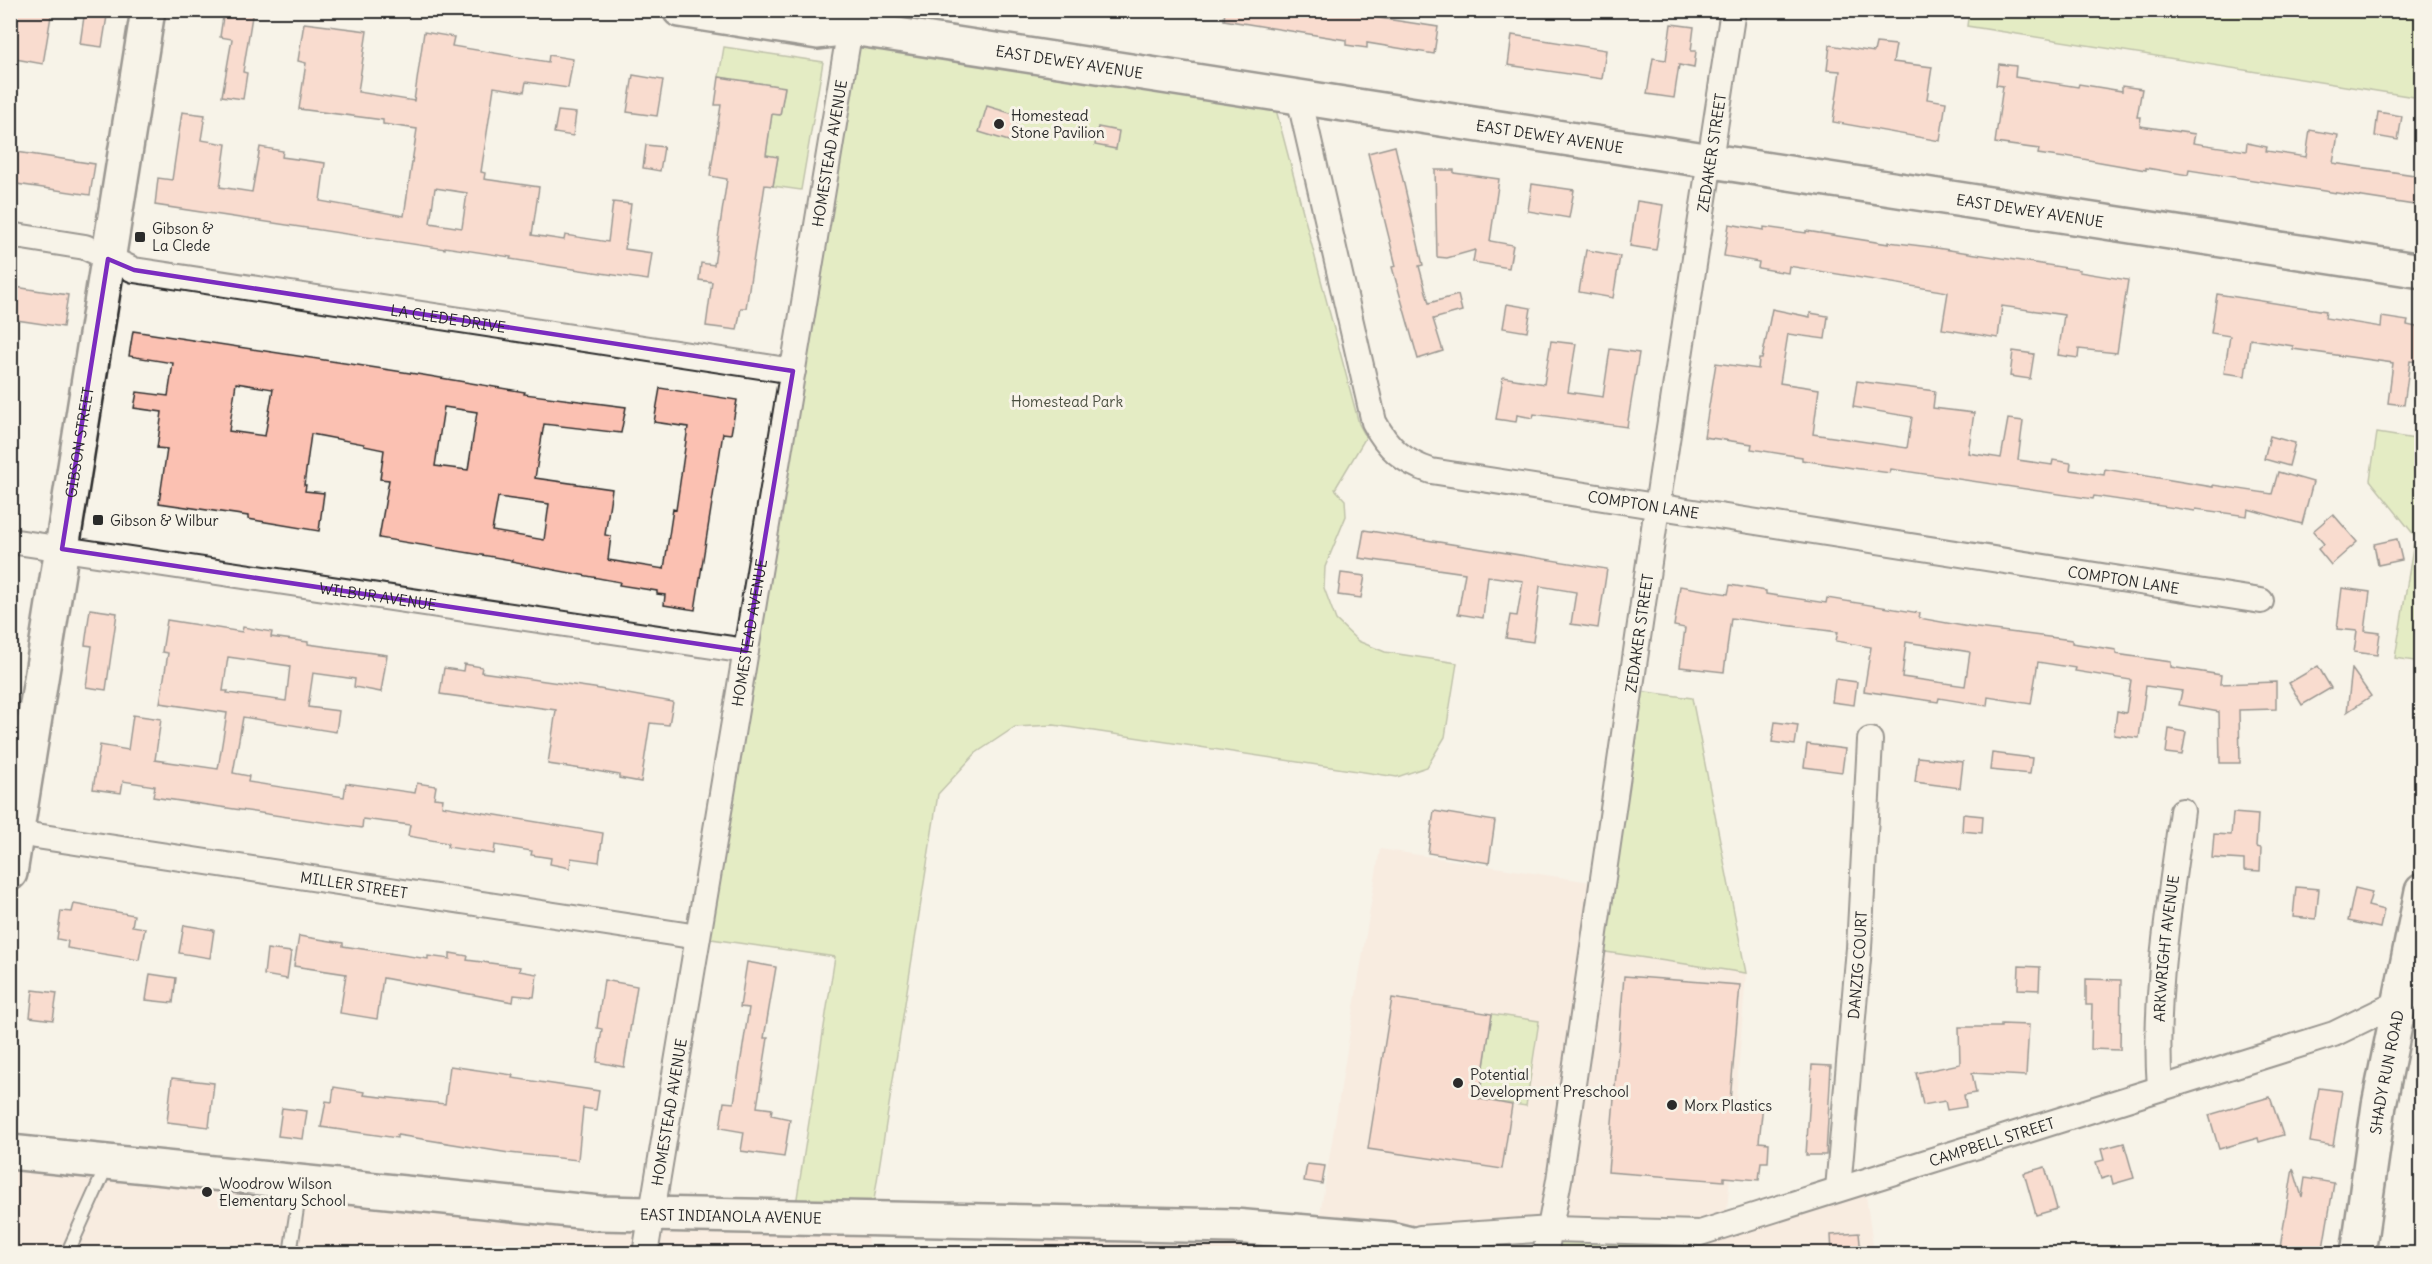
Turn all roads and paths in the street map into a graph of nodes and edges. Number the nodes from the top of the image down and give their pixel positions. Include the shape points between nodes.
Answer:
1 (148, 10) edge
2 (680, 10) edge
3 (1733, 10) edge
4 (852, 19) edge
5 (1299, 98) junction
6 (1708, 160) junction
7 (10, 235) edge
8 (108, 259) junction
9 (2421, 271) edge
10 (793, 371) junction
11 (1657, 506) junction
12 (10, 541) edge
13 (62, 549) junction
14 (2261, 601) dead end
15 (746, 651) junction
16 (1870, 740) dead end
17 (2182, 811) dead end
18 (14, 832) edge
19 (10, 873) edge
20 (2421, 891) edge
21 (698, 937) junction
22 (2410, 997) edge
23 (2160, 1088) junction
24 (10, 1152) edge
25 (108, 1162) junction
26 (301, 1182) junction
27 (1838, 1189) junction
28 (651, 1215) junction
29 (1551, 1229) junction
30 (1390, 1239) junction
31 (1699, 1243) edge
32 (67, 1254) edge
33 (290, 1254) edge
34 (645, 1254) edge
35 (1453, 1254) edge
36 (1545, 1254) edge
37 (2358, 1254) edge

1 - 8 street, GIBSON STREET
2 - 4 street, EAST DEWEY AVENUE via 818,32
3 - 6 street, ZEDAKER STREET
4 - 5 street, EAST DEWEY AVENUE
4 - 10 street, HOMESTEAD AVENUE
5 - 6 street, EAST DEWEY AVENUE
5 - 11 street, COMPTON LANE via 1374,422 1384,441 1413,465 1431,471
6 - 9 street, EAST DEWEY AVENUE
6 - 11 street, ZEDAKER STREET
7 - 8 street, LA CLEDE DRIVE via 86,247
8 - 10 street, LA CLEDE DRIVE via 134,270
8 - 13 street, GIBSON STREET
10 - 15 street, HOMESTEAD AVENUE
11 - 14 street, COMPTON LANE
11 - 29 street, ZEDAKER STREET
12 - 13 street, WILBUR AVENUE
13 - 15 street, WILBUR AVENUE
13 - 18 street, GIBSON STREET
15 - 21 street, HOMESTEAD AVENUE
16 - 27 street, DANZIG COURT via 1859,948
17 - 23 street, ARKWRIGHT AVENUE via 2158,1001
18 - 19 street, GIBSON STREET
18 - 21 street, MILLER STREET
20 - 22 street, SHADY RUN ROAD
21 - 28 street, HOMESTEAD AVENUE
22 - 23 street, CAMPBELL STREET via 2334,1034
22 - 37 street, SHADY RUN ROAD via 2379,1105
23 - 27 street, CAMPBELL STREET
24 - 25 street, EAST INDIANOLA AVENUE
25 - 26 street, EAST INDIANOLA AVENUE
25 - 32 lane
26 - 28 street, EAST INDIANOLA AVENUE
26 - 33 lane
27 - 31 street, CAMPBELL STREET
28 - 30 street, EAST INDIANOLA AVENUE via 1196,1224
28 - 34 street, HOMESTEAD AVENUE
29 - 30 street, CAMPBELL STREET
29 - 31 street, CAMPBELL STREET
29 - 36 street, ZEDAKER STREET
30 - 35 street, EAST INDIANOLA AVENUE

